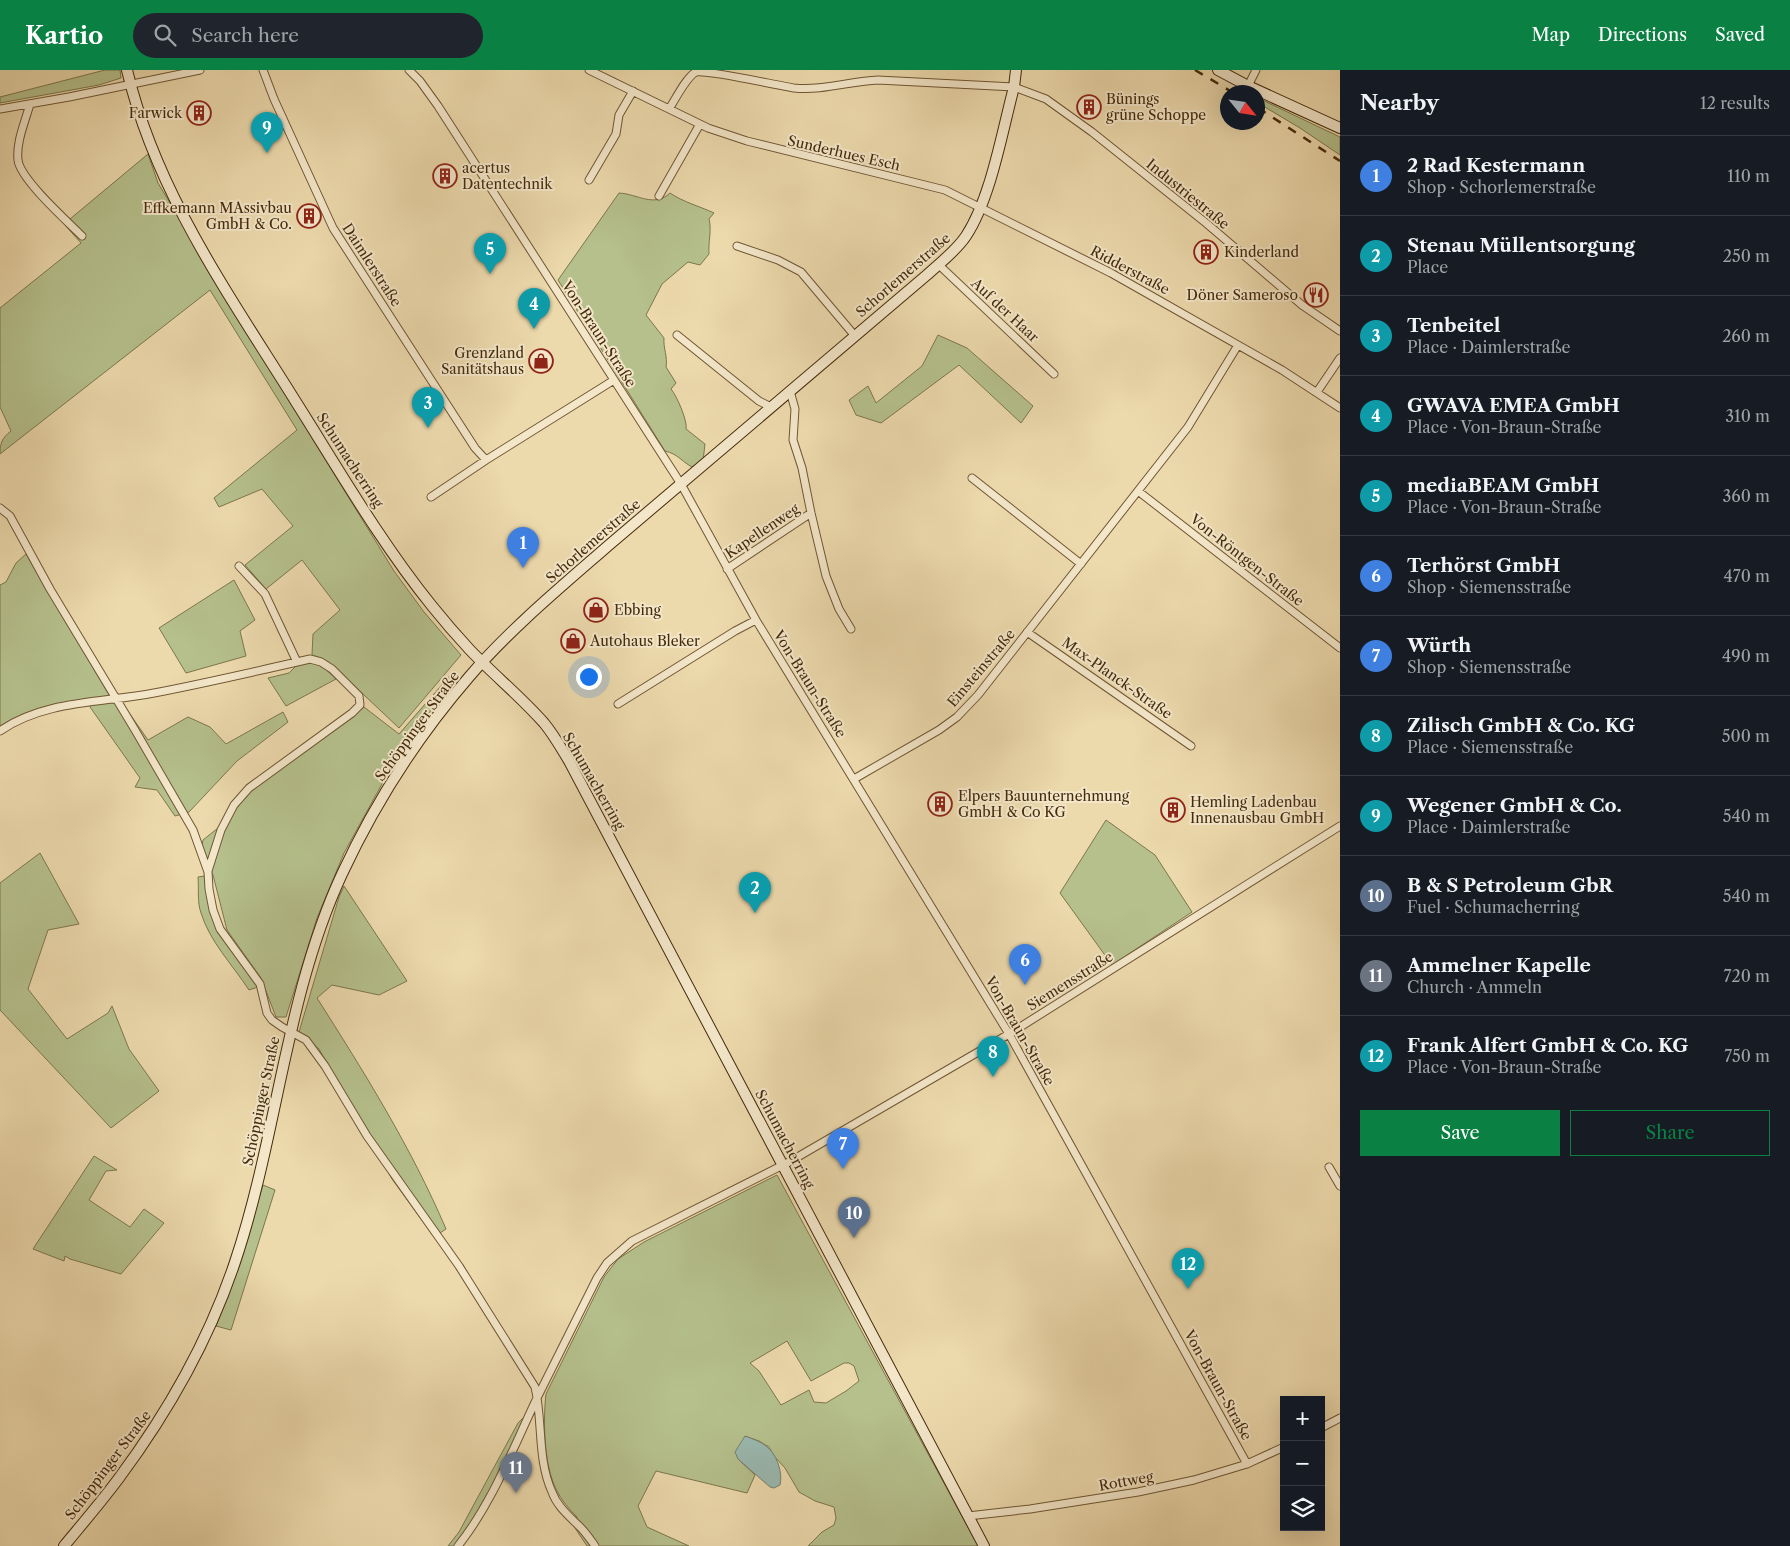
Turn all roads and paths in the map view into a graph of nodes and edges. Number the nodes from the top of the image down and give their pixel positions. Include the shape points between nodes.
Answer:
1 (127, 70) edge
2 (200, 70) edge
3 (263, 70) edge
4 (409, 70) edge
5 (589, 70) edge
6 (1016, 70) edge
7 (1218, 70) edge
8 (1256, 70) edge
9 (130, 84) junction
10 (1246, 85) edge
11 (1248, 85) edge
12 (1014, 87) junction
13 (633, 91) junction
14 (1265, 94) edge
15 (30, 104) junction
16 (0, 109) edge
17 (669, 109) junction
18 (700, 124) junction
19 (1340, 128) edge
20 (589, 180) dead end
21 (659, 196) dead end
22 (981, 207) junction
23 (82, 236) dead end
24 (737, 246) dead end
25 (939, 265) junction
26 (1340, 332) edge
27 (677, 335) dead end
28 (855, 336) junction
29 (1238, 344) junction
30 (1340, 358) edge
31 (1054, 374) dead end
32 (614, 380) junction
33 (790, 391) junction
34 (1317, 392) junction
35 (771, 407) junction
36 (1340, 408) edge
37 (486, 460) junction
38 (972, 478) dead end
39 (681, 484) junction
40 (1138, 491) junction
41 (431, 497) dead end
42 (0, 508) edge
43 (811, 513) junction
44 (1081, 564) junction
45 (239, 566) dead end
46 (727, 569) junction
47 (756, 620) junction
48 (851, 629) dead end
49 (1028, 632) junction
50 (1340, 648) edge
51 (297, 662) junction
52 (483, 662) junction
53 (116, 700) junction
54 (618, 704) dead end
55 (0, 731) edge
56 (1191, 746) dead end
57 (854, 779) junction
58 (1340, 826) edge
59 (208, 872) junction
60 (290, 1031) junction
61 (1009, 1034) junction
62 (783, 1165) junction
63 (1329, 1167) dead end
64 (1340, 1186) edge
65 (537, 1398) junction
66 (1340, 1418) edge
67 (1325, 1426) edge
68 (1280, 1449) edge
69 (1247, 1464) junction
70 (968, 1516) junction
71 (64, 1546) edge
72 (458, 1546) edge
73 (594, 1546) edge
74 (984, 1546) edge

1 - 9 main road, Schumacherring
2 - 9 street
3 - 37 street, Daimlerstraße via 333,228 475,448
4 - 32 street, Von-Braun-Straße via 438,106
5 - 13 street, Sunderhues Esch
6 - 12 main road, Schorlemerstraße
7 - 10 main road
8 - 11 street
9 - 15 street
9 - 52 main road, Schumacherring via 171,193 206,258 396,557 432,606
12 - 17 street, Industriestraße via 872,80 803,89 699,71 693,73
12 - 22 main road, Schorlemerstraße
12 - 26 street, Industriestraße via 1046,99 1092,132 1302,305
13 - 17 street, Sunderhues Esch
13 - 20 street via 619,115 616,134
14 - 19 main road
15 - 16 street
15 - 23 street via 18,151 20,169
17 - 18 street, Sunderhues Esch
18 - 21 street
18 - 22 street, Sunderhues Esch via 763,146 945,190
22 - 25 main road, Schorlemerstraße via 966,237
22 - 29 street, Ridderstraße via 1111,273
24 - 28 street via 801,272
25 - 28 main road, Schorlemerstraße
25 - 31 street, Auf der Haar
27 - 35 street via 759,401
28 - 33 main road, Schorlemerstraße
29 - 34 street, Ridderstraße
29 - 40 street, Einsteinstraße via 1188,427
30 - 34 street
32 - 37 street
32 - 39 street, Von-Braun-Straße
33 - 35 main road, Schorlemerstraße
33 - 43 street, Kapellenweg via 795,409 793,440
34 - 36 street, Ridderstraße
35 - 39 main road, Schorlemerstraße
37 - 41 street
38 - 44 street
39 - 46 street, Von-Braun-Straße
39 - 52 main road, Schorlemerstraße via 560,588
40 - 44 street, Einsteinstraße
40 - 50 street, Von-Röntgen-Straße
42 - 53 street via 10,516
43 - 46 street, Kapellenweg
43 - 48 street, Kapellenweg via 826,576
44 - 49 street, Einsteinstraße
45 - 51 street via 265,594
46 - 47 street, Von-Braun-Straße
47 - 54 street
47 - 57 street, Von-Braun-Straße
49 - 56 street, Max-Planck-Straße
49 - 57 street, Einsteinstraße via 957,717
51 - 53 street
51 - 59 street via 310,659 332,669 359,696 360,705 249,788 234,805 221,830
52 - 60 main road, Schöppinger Straße via 412,752 363,831 316,940
52 - 62 main road, Schumacherring via 545,724 569,761
53 - 55 street via 87,702 30,714
53 - 59 street via 192,830
57 - 61 street, Von-Braun-Straße
58 - 61 street, Siemensstraße
59 - 60 street via 220,929 260,984 270,1017
60 - 65 street via 306,1040 325,1066 377,1150 459,1266 535,1387
60 - 71 main road, Schöppinger Straße via 256,1187 223,1297 167,1407 118,1480
61 - 62 street, Siemensstraße
61 - 69 street, Von-Braun-Straße
62 - 65 street, Siemensstraße via 662,1225 619,1251 597,1278
62 - 70 main road, Schumacherring
63 - 64 street
65 - 72 street, Siemensstraße via 481,1514
65 - 73 street via 543,1465 552,1493
66 - 67 street
68 - 69 street, Rottweg
69 - 70 street, Rottweg via 1138,1492
70 - 74 main road, Schumacherring

